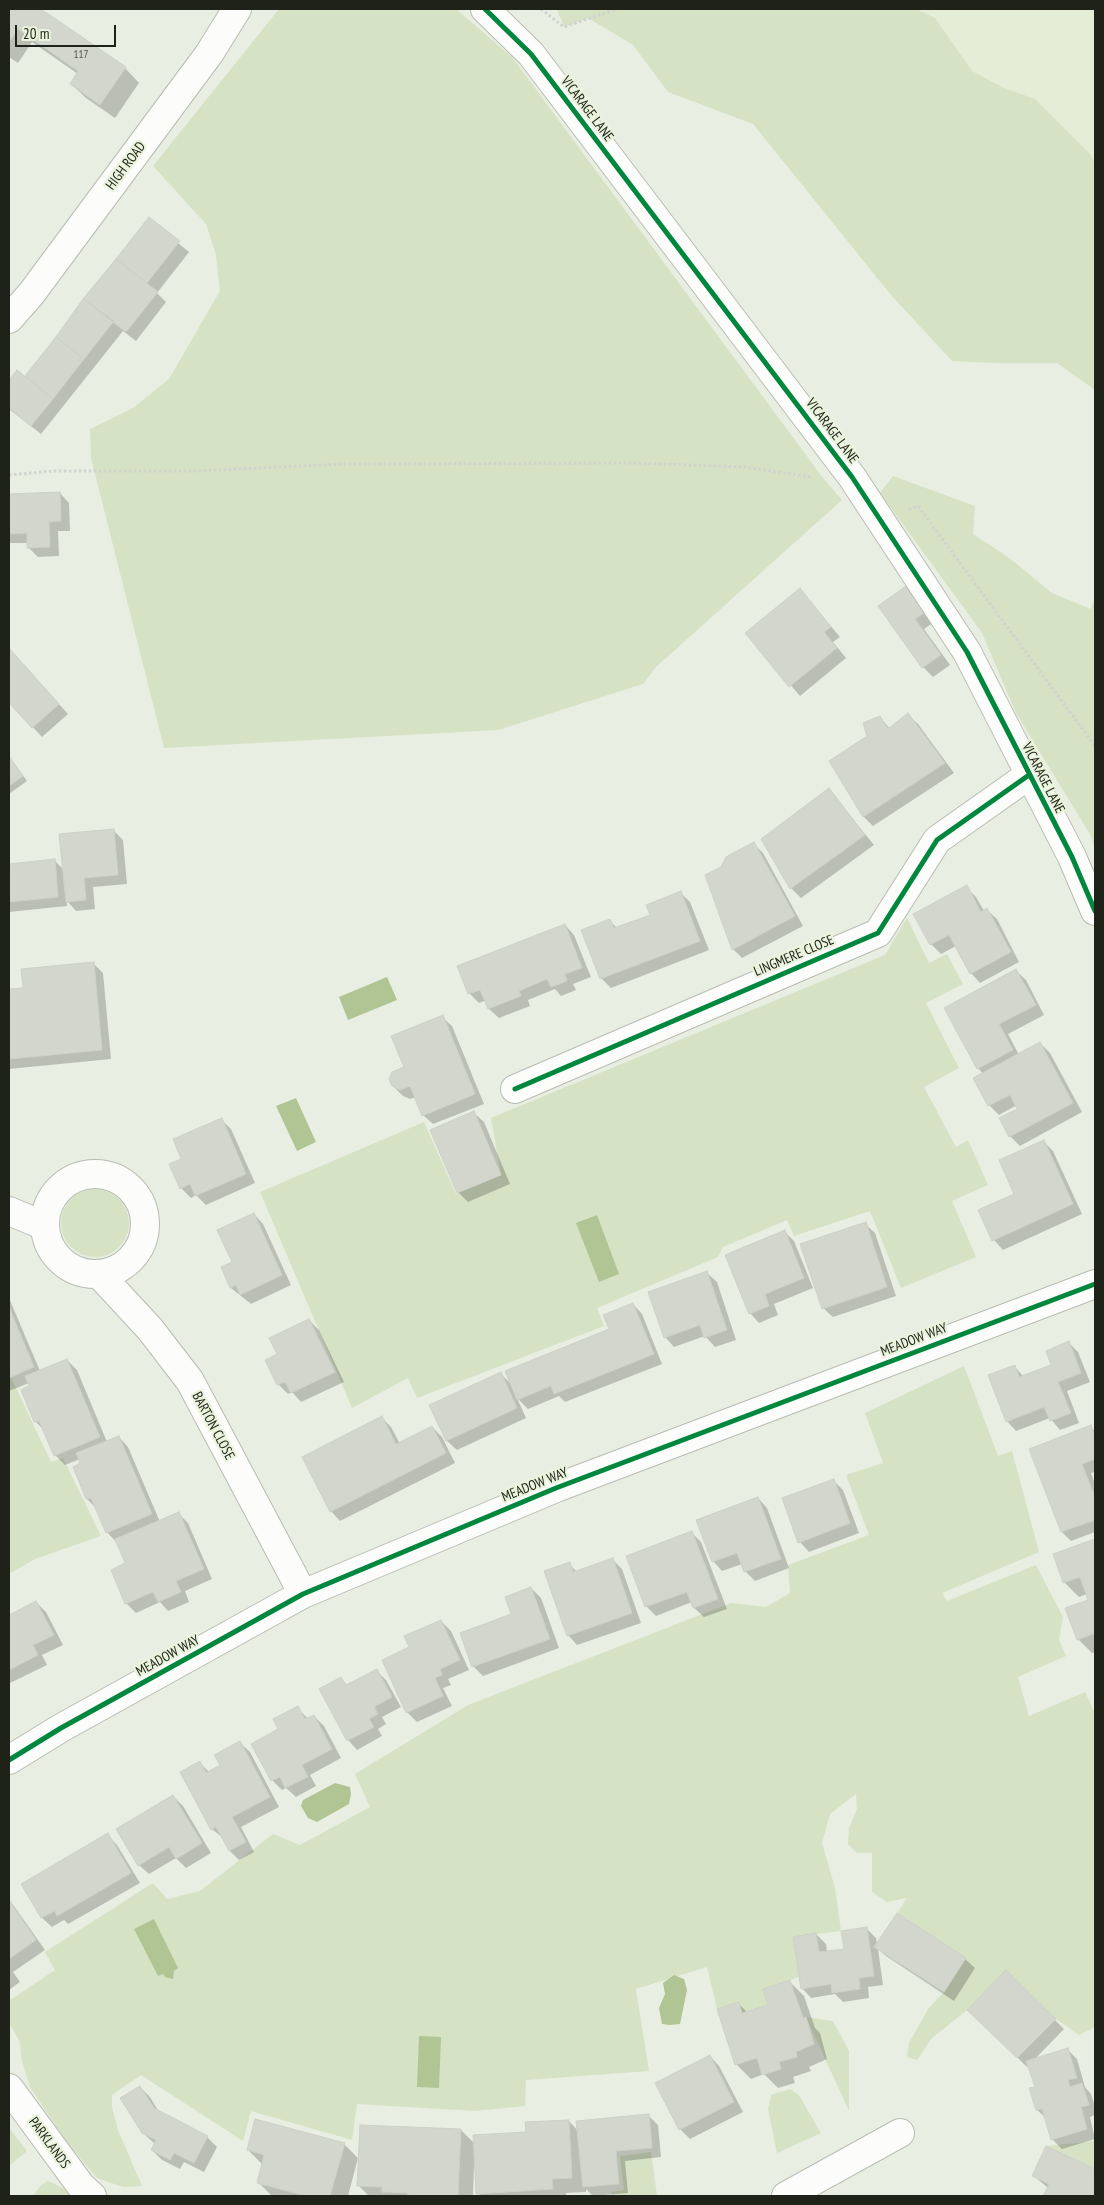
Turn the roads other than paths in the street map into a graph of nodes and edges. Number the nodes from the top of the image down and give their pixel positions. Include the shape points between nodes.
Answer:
1 (237, 9) edge
2 (485, 9) edge
3 (9, 319) edge
4 (1029, 775) junction
5 (1095, 910) edge
6 (515, 1089) dead end
7 (9, 1211) edge
8 (45, 1226) junction
9 (99, 1274) junction
10 (1095, 1284) edge
11 (303, 1594) junction
12 (9, 1760) edge
13 (9, 2088) edge
14 (900, 2133) dead end
15 (92, 2196) edge
16 (786, 2196) edge

1 - 3 street, HIGH ROAD via 210,54
2 - 4 street, VICARAGE LANE via 531,54 852,477 967,652
4 - 5 street, VICARAGE LANE via 1072,857
4 - 6 street, LINGMERE CLOSE via 937,840 878,933
7 - 8 street
8 - 9 street via 57,1257 69,1267
8 - 9 street via 47,1209 55,1194 68,1182 84,1175 101,1174 118,1179 132,1189 141,1204 144,1236 138,1251 128,1262
9 - 11 street, BARTON CLOSE via 150,1329 190,1381
10 - 11 street, MEADOW WAY via 556,1488
11 - 12 street, MEADOW WAY
13 - 15 street, PARKLANDS via 81,2186
14 - 16 street

